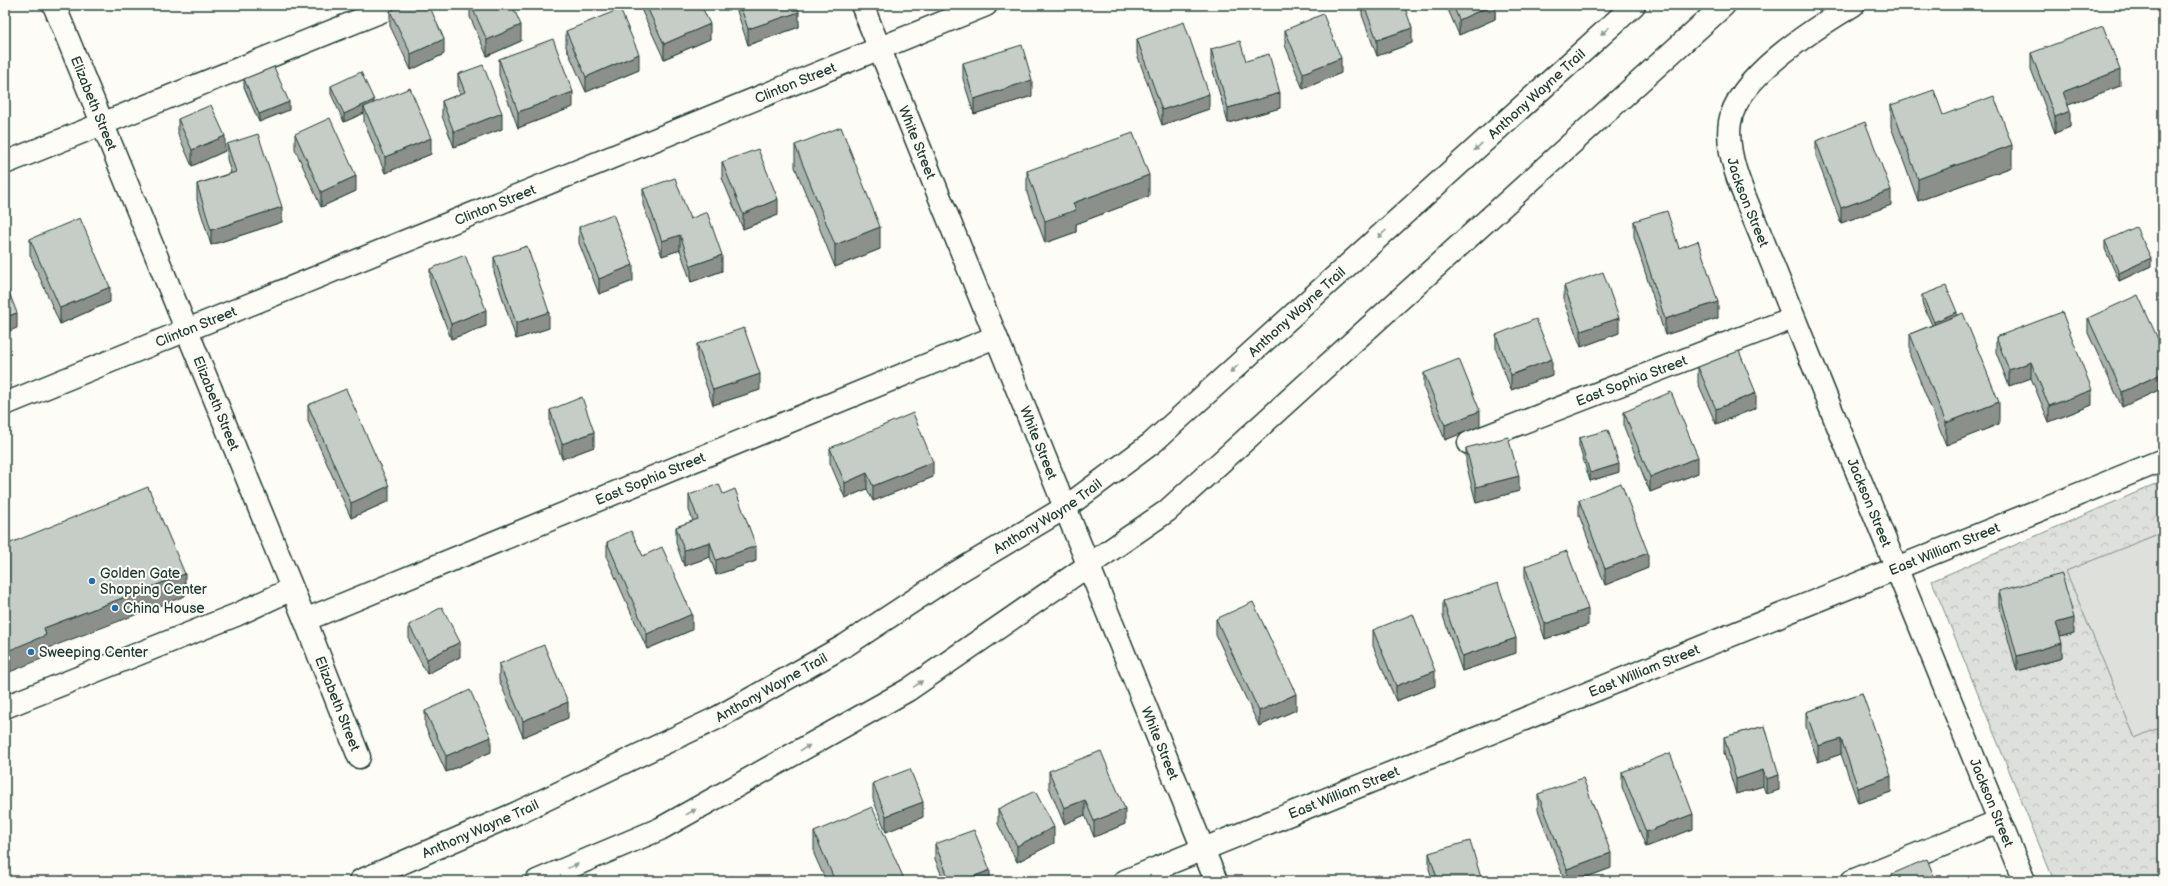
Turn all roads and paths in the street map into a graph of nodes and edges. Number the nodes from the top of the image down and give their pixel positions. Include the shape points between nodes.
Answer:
1 (54, 5) edge
2 (397, 5) edge
3 (862, 5) edge
4 (986, 5) edge
5 (1634, 5) edge
6 (1724, 5) edge
7 (1853, 5) edge
8 (879, 48) junction
9 (102, 124) junction
10 (5, 164) edge
11 (1793, 318) junction
12 (187, 331) junction
13 (995, 337) junction
14 (5, 404) edge
15 (1469, 443) dead end
16 (2163, 460) edge
17 (1066, 507) junction
18 (1089, 565) junction
19 (1898, 569) junction
20 (292, 589) junction
21 (305, 620) junction
22 (5, 707) edge
23 (359, 757) dead end
24 (1999, 821) junction
25 (1204, 849) junction
26 (360, 881) edge
27 (537, 881) edge
28 (1125, 881) edge
29 (1216, 881) edge
30 (1852, 881) edge
31 (2024, 881) edge

1 - 9 main road, Elizabeth Street
2 - 9 main road
3 - 8 main road, White Street
4 - 8 main road, Clinton Street
5 -> 17 main road, Anthony Wayne Trail via 1152,443
6 - 18 main road via 1167,511
7 - 11 main road, Jackson Street via 1828,20 1758,74 1740,96 1730,122 1730,148 1737,175
8 - 12 main road, Clinton Street
8 - 13 main road, White Street
9 - 10 main road
9 - 12 main road, Elizabeth Street
11 - 15 main road, East Sophia Street
11 - 19 main road, Jackson Street
12 - 14 main road, Clinton Street
12 - 20 main road, Elizabeth Street
13 - 17 main road, White Street
13 - 21 main road, East Sophia Street
16 - 19 main road, East William Street
17 - 18 main road, White Street
17 - 26 main road, Anthony Wayne Trail via 951,576 846,645 717,718 517,813
18 - 25 main road, White Street
27 -> 18 main road via 660,829 908,690
19 - 24 main road, Jackson Street
19 - 25 main road, East William Street
20 - 21 main road, Elizabeth Street
20 - 22 main road via 236,615
21 - 23 main road, Elizabeth Street
24 - 30 main road
24 - 31 main road, Jackson Street
25 - 28 main road, East William Street
25 - 29 main road, White Street

